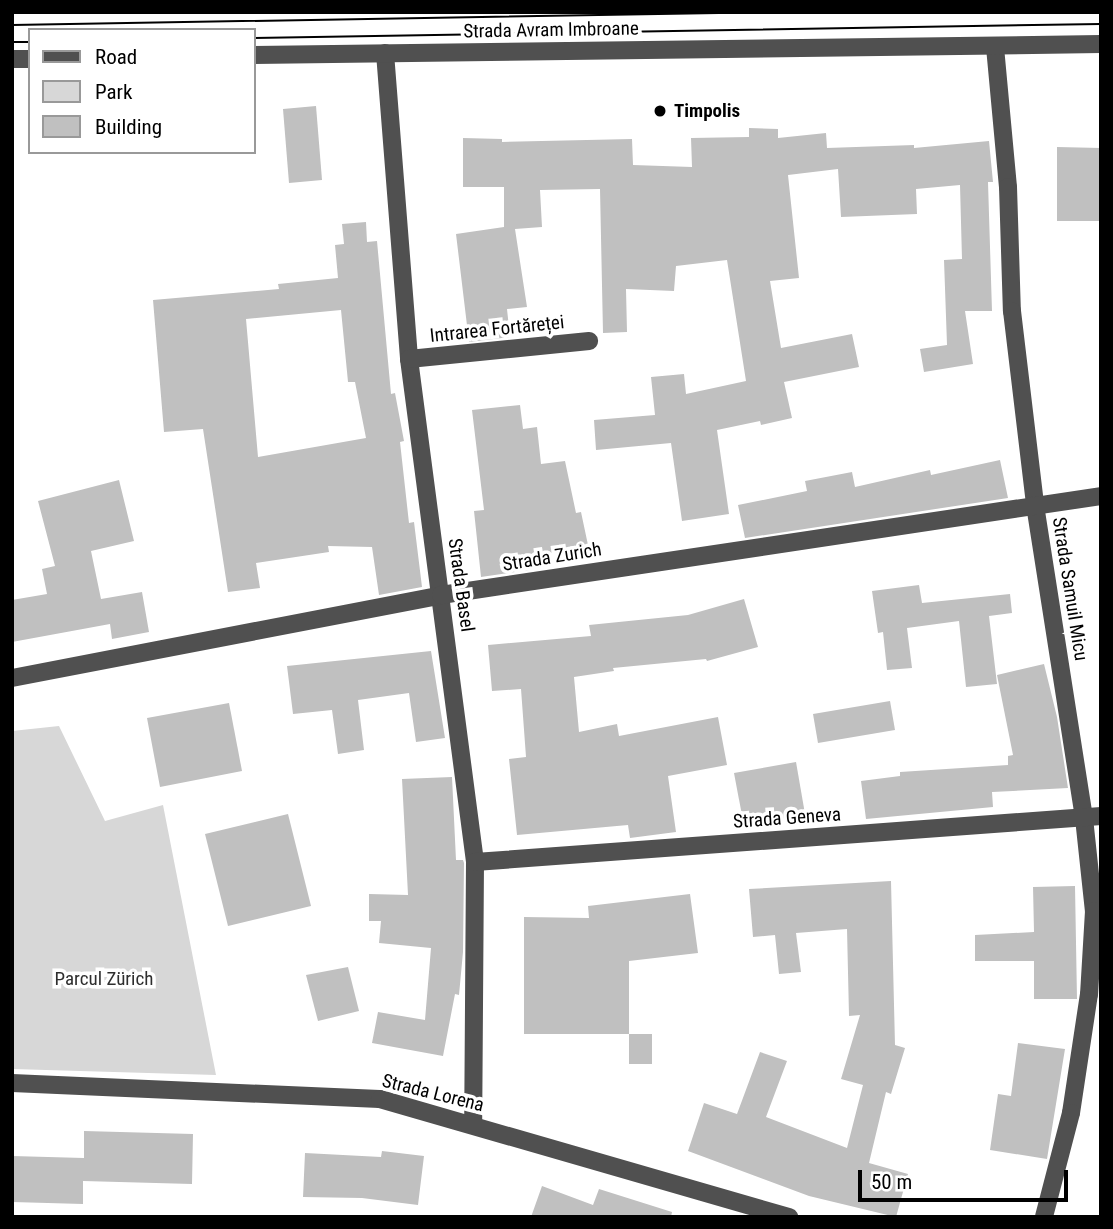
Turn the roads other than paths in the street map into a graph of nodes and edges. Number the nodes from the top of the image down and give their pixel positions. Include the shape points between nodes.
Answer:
1 (1101, 44) edge
2 (995, 47) junction
3 (385, 53) junction
4 (256, 55) edge
5 (589, 341) dead end
6 (409, 359) junction
7 (1101, 496) edge
8 (1035, 505) junction
9 (441, 594) junction
10 (12, 678) edge
11 (1092, 817) edge
12 (475, 862) junction
13 (12, 1083) edge
14 (473, 1124) junction
15 (789, 1217) edge
16 (1044, 1217) edge

1 - 2 street, Strada Avram Imbroane
2 - 3 street, Strada Avram Imbroane
2 - 8 street, Strada Samuil Micu via 1008,187 1012,311
3 - 4 street, Strada Avram Imbroane
3 - 6 street, Strada Basel
5 - 6 street, Intrarea Fortăreței
6 - 9 street, Strada Basel
7 - 8 street, Strada Zurich
8 - 9 street, Strada Zurich
8 - 11 street, Strada Samuil Micu
9 - 10 street, Strada Zurich
9 - 12 street, Strada Basel
11 - 12 street, Strada Geneva
11 - 16 street, Strada Samuil Micu via 1094,911 1088,994 1071,1113
12 - 14 street, Strada Basel
13 - 14 street, Strada Lorena via 380,1099
14 - 15 street, Strada Lorena

